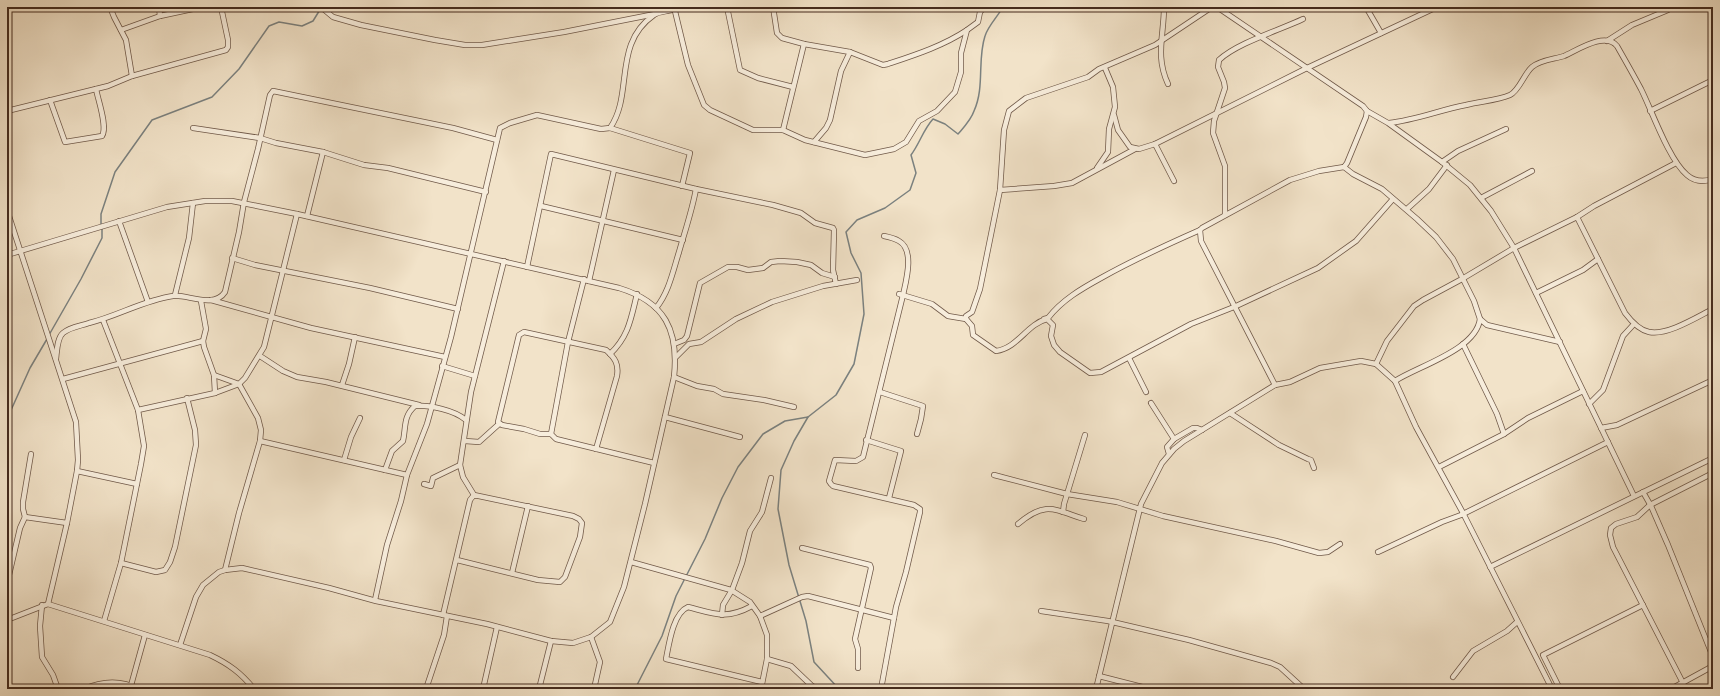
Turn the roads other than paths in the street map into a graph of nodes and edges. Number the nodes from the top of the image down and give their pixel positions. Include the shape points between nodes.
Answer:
1 (110, 7) edge
2 (158, 7) edge
3 (202, 7) edge
4 (221, 7) edge
5 (321, 7) edge
6 (727, 7) edge
7 (773, 7) edge
8 (985, 7) edge
9 (1164, 7) edge
10 (1212, 7) edge
11 (1219, 7) edge
12 (1366, 7) edge
13 (1437, 7) edge
14 (1669, 7) edge
15 (674, 8) edge
16 (655, 14) junction
17 (160, 16) junction
18 (1303, 19) dead end
19 (121, 30) junction
20 (968, 30) junction
21 (1381, 33) junction
22 (1260, 37) junction
23 (1607, 41) junction
24 (1160, 42) junction
25 (804, 44) junction
26 (850, 52) junction
27 (1105, 68) junction
28 (1307, 68) junction
29 (132, 76) junction
30 (1713, 80) edge
31 (1168, 84) dead end
32 (793, 86) junction
33 (96, 89) junction
34 (50, 100) junction
35 (1367, 110) junction
36 (7, 111) edge
37 (1650, 111) junction
38 (1216, 113) junction
39 (1114, 115) junction
40 (1388, 123) junction
41 (193, 128) dead end
42 (610, 128) junction
43 (1506, 129) dead end
44 (783, 130) junction
45 (260, 138) junction
46 (497, 140) junction
47 (814, 142) junction
48 (1155, 144) junction
49 (1135, 149) junction
50 (323, 152) junction
51 (1442, 162) junction
52 (1676, 163) junction
53 (1447, 165) junction
54 (1344, 167) junction
55 (1097, 169) junction
56 (614, 170) junction
57 (1532, 171) dead end
58 (1713, 179) edge
59 (1174, 181) dead end
60 (682, 186) junction
61 (696, 189) junction
62 (1000, 190) junction
63 (486, 192) junction
64 (1481, 198) junction
65 (1393, 199) junction
66 (193, 202) junction
67 (244, 202) junction
68 (541, 206) junction
69 (1407, 209) junction
70 (7, 210) edge
71 (297, 214) junction
72 (1225, 215) junction
73 (307, 216) junction
74 (1577, 217) junction
75 (119, 221) junction
76 (602, 221) junction
77 (1200, 230) junction
78 (884, 236) dead end
79 (682, 240) junction
80 (1514, 248) junction
81 (21, 251) junction
82 (472, 254) junction
83 (7, 255) edge
84 (232, 258) junction
85 (1598, 259) junction
86 (504, 261) junction
87 (527, 267) junction
88 (282, 271) junction
89 (835, 277) junction
90 (1462, 279) junction
91 (584, 280) junction
92 (857, 280) dead end
93 (589, 281) junction
94 (836, 284) junction
95 (1536, 293) junction
96 (637, 294) junction
97 (901, 294) junction
98 (175, 296) junction
99 (208, 299) junction
100 (201, 301) junction
101 (148, 302) junction
102 (1234, 307) junction
103 (656, 308) junction
104 (458, 309) junction
105 (1713, 309) edge
106 (271, 317) junction
107 (966, 319) junction
108 (1480, 319) junction
109 (103, 320) junction
110 (1634, 324) junction
111 (355, 337) junction
112 (203, 341) junction
113 (568, 342) junction
114 (1560, 342) junction
115 (674, 344) junction
116 (1463, 344) junction
117 (1009, 346) junction
118 (610, 354) junction
119 (260, 356) junction
120 (445, 357) junction
121 (676, 357) junction
122 (1129, 358) junction
123 (56, 359) junction
124 (118, 363) junction
125 (1376, 364) junction
126 (442, 366) junction
127 (214, 375) junction
128 (475, 376) junction
129 (674, 377) junction
130 (63, 379) junction
131 (1713, 380) edge
132 (1395, 381) junction
133 (239, 384) junction
134 (342, 385) junction
135 (1275, 385) junction
136 (1583, 391) junction
137 (880, 392) junction
138 (1146, 392) dead end
139 (215, 393) junction
140 (187, 398) junction
141 (1151, 403) dead end
142 (1589, 404) junction
143 (419, 405) junction
144 (794, 407) dead end
145 (431, 408) junction
146 (138, 410) junction
147 (1230, 413) junction
148 (665, 417) junction
149 (360, 418) dead end
150 (466, 420) junction
151 (500, 424) junction
152 (1602, 428) junction
153 (1202, 430) junction
154 (551, 434) junction
155 (916, 434) dead end
156 (1504, 434) junction
157 (1085, 435) dead end
158 (740, 437) dead end
159 (1174, 439) junction
160 (866, 440) junction
161 (260, 441) junction
162 (464, 442) junction
163 (1608, 442) junction
164 (596, 449) junction
165 (31, 454) dead end
166 (1169, 454) junction
167 (1713, 458) edge
168 (344, 460) junction
169 (654, 463) junction
170 (460, 465) junction
171 (1439, 467) junction
172 (1314, 468) dead end
173 (385, 470) junction
174 (77, 471) junction
175 (1713, 473) edge
176 (407, 475) junction
177 (994, 475) dead end
178 (771, 478) dead end
179 (137, 484) junction
180 (424, 484) dead end
181 (1643, 492) junction
182 (1067, 494) junction
183 (474, 495) junction
184 (1634, 496) junction
185 (889, 498) junction
186 (1650, 504) junction
187 (528, 506) junction
188 (1139, 509) junction
189 (1063, 512) junction
190 (1463, 513) junction
191 (25, 518) junction
192 (1084, 519) dead end
193 (67, 522) junction
194 (1018, 524) dead end
195 (1340, 544) dead end
196 (802, 548) dead end
197 (1378, 552) dead end
198 (457, 560) junction
199 (631, 562) junction
200 (121, 563) junction
201 (1490, 567) junction
202 (226, 570) junction
203 (512, 572) junction
204 (9, 575) dead end
205 (732, 590) junction
206 (375, 600) junction
207 (48, 604) junction
208 (42, 605) junction
209 (1642, 605) junction
210 (752, 606) junction
211 (861, 611) junction
212 (1041, 612) dead end
213 (445, 615) junction
214 (722, 615) junction
215 (760, 616) junction
216 (894, 618) junction
217 (7, 620) edge
218 (104, 621) junction
219 (1112, 622) junction
220 (1517, 622) junction
221 (497, 627) junction
222 (145, 635) junction
223 (591, 637) junction
224 (551, 641) junction
225 (180, 645) junction
226 (1713, 657) edge
227 (767, 659) junction
228 (1713, 666) edge
229 (858, 668) dead end
230 (1099, 676) junction
231 (1453, 677) dead end
232 (762, 682) junction
233 (1683, 683) junction
234 (131, 688) edge
235 (58, 689) edge
236 (84, 689) edge
237 (139, 689) edge
238 (254, 689) edge
239 (426, 689) edge
240 (483, 689) edge
241 (539, 689) edge
242 (594, 689) edge
243 (760, 689) edge
244 (818, 689) edge
245 (881, 689) edge
246 (1096, 689) edge
247 (1150, 689) edge
248 (1304, 689) edge
249 (1552, 689) edge
250 (1560, 689) edge
251 (1671, 689) edge

1 - 19 street
2 - 17 street
3 - 17 street
4 - 29 street via 228,40 227,49
5 - 16 street via 333,17 398,33 465,45 482,45 564,32
6 - 32 street via 740,70 758,78
7 - 25 street via 779,36
8 - 20 street via 980,12 978,22
9 - 24 street
10 - 24 street
11 - 22 street
12 - 21 street
13 - 21 street
14 - 23 street via 1668,10 1632,25
15 - 16 street
15 - 44 street via 688,65 704,105 713,112 753,130
16 - 42 street via 636,33 626,64 617,118
17 - 19 street
18 - 22 street
19 - 29 street via 126,40
20 - 26 street via 938,46 888,64 880,64
20 - 47 street via 961,53 961,72 957,88 937,111 920,121 902,145 866,155
21 - 28 street
22 - 28 street
22 - 38 street via 1219,60 1218,66 1225,88
23 - 37 street via 1614,42 1617,46
23 - 40 street via 1583,46 1533,66 1512,94 1503,98
24 - 27 street
24 - 31 street via 1162,67
25 - 26 street
25 - 32 street
26 - 47 street via 841,71 829,125
27 - 39 street via 1113,87
27 - 62 street via 1088,77 1026,98 1009,110 1004,130
28 - 35 street
28 - 38 street
29 - 33 street
30 - 37 street
32 - 44 street
33 - 34 street
33 - 34 street via 104,126 102,136 65,142
34 - 36 street
35 - 40 street
35 - 54 street
37 - 52 street
38 - 48 street
38 - 72 street via 1213,136 1224,163
39 - 49 street via 1118,130 1130,147
39 - 55 street via 1109,130 1108,152
40 - 51 street
41 - 45 street
42 - 46 street via 594,128 537,115 500,128
42 - 60 street via 690,153
43 - 51 street
44 - 47 street
45 - 46 street via 270,95 275,91
45 - 50 street
45 - 67 street
46 - 63 street
48 - 49 street
48 - 59 street
49 - 55 street
50 - 63 street via 364,165 388,168
50 - 73 street
51 - 53 street
52 - 58 street via 1694,180
52 - 74 street
53 - 64 street
53 - 69 street via 1429,189
54 - 65 street via 1382,189
54 - 72 street via 1318,171 1290,180
55 - 62 street via 1072,183
56 - 60 street
56 - 68 street via 551,154
56 - 76 street
57 - 64 street
60 - 61 street
61 - 79 street
61 - 89 street via 801,213 815,223 833,228
62 - 107 street via 980,289 972,312
63 - 82 street
64 - 80 street
65 - 69 street
65 - 102 street via 1356,241 1318,268
66 - 67 street
66 - 75 street
66 - 98 street via 189,238
67 - 71 street
67 - 84 street
68 - 76 street
68 - 87 street
69 - 90 street via 1436,237 1452,259
70 - 81 street
71 - 73 street
71 - 88 street
72 - 77 street
73 - 82 street
74 - 80 street
74 - 85 street
75 - 81 street
75 - 101 street
76 - 79 street
76 - 93 street
77 - 102 street via 1203,244
77 - 117 street via 1149,252 1082,289 1066,299 1048,318 1039,320
78 - 97 street via 900,241 905,247 909,269
79 - 103 street via 666,292
80 - 90 street
80 - 95 street
81 - 83 street
81 - 123 street
82 - 86 street
82 - 104 street
84 - 88 street
84 - 99 street via 225,292 219,298
85 - 95 street via 1583,270
85 - 110 street via 1625,314
86 - 87 street
86 - 128 street
87 - 91 street
88 - 104 street
88 - 106 street
89 - 94 street
89 - 115 street via 797,262 770,262 764,268 748,270 728,266 700,283 687,336
90 - 108 street
90 - 125 street via 1414,306 1388,341
91 - 93 street
91 - 113 street
92 - 94 street
93 - 96 street
94 - 121 street via 766,305 736,319 701,342 689,344
95 - 114 street
96 - 103 street
96 - 118 street via 623,341
97 - 107 street via 932,304 948,316
97 - 137 street
98 - 100 street
98 - 101 street
99 - 100 street
99 - 106 street
100 - 112 street via 206,329
101 - 109 street
102 - 122 street via 1191,324
102 - 135 street
103 - 115 street via 668,324
104 - 120 street
105 - 110 street via 1659,333 1644,331
106 - 111 street
106 - 119 street
107 - 117 street via 972,326 973,335 994,351
108 - 114 street via 1492,327
108 - 116 street via 1475,333
109 - 123 street via 63,332
109 - 124 street
110 - 142 street via 1623,336 1601,394
111 - 120 street
111 - 134 street
112 - 124 street
112 - 127 street
113 - 118 street via 606,350
113 - 151 street via 528,332 518,335 498,421
113 - 154 street
114 - 136 street
115 - 121 street
116 - 132 street
116 - 156 street
117 - 122 street via 1038,321 1047,319 1053,325 1051,336 1057,349 1090,373 1101,372
118 - 164 street via 616,360 618,369
119 - 133 street
119 - 134 street via 289,374
120 - 126 street
121 - 129 street
122 - 138 street
123 - 130 street
124 - 130 street
124 - 146 street
125 - 132 street
125 - 135 street via 1360,361 1326,366 1290,382
126 - 128 street
126 - 145 street
127 - 133 street
127 - 139 street
128 - 150 street
129 - 144 street via 697,386 714,388 723,394
129 - 148 street
130 - 174 street via 76,422
131 - 152 street via 1617,425
132 - 171 street via 1416,427
133 - 139 street
133 - 161 street via 259,420
134 - 143 street
135 - 147 street
136 - 142 street
136 - 156 street via 1528,418
137 - 155 street via 923,406
137 - 160 street
139 - 140 street
140 - 146 street
140 - 200 street via 196,445 170,562 165,570 159,573
141 - 159 street
142 - 152 street
143 - 145 street
143 - 173 street via 412,408 404,423 403,441 392,451
145 - 150 street via 457,414
145 - 176 street
146 - 179 street via 144,446
147 - 153 street
147 - 172 street via 1279,445 1311,460
148 - 158 street
148 - 169 street
149 - 168 street
150 - 162 street
151 - 154 street via 540,434
151 - 162 street via 479,442
152 - 163 street
153 - 159 street via 1193,428
153 - 166 street
154 - 164 street via 556,439
156 - 171 street
157 - 182 street
159 - 166 street via 1167,446
160 - 185 street via 901,451
160 - 185 street via 863,457 856,461 835,460 830,484
161 - 168 street
161 - 202 street
162 - 170 street
163 - 184 street
163 - 190 street
164 - 169 street
165 - 191 street via 23,502
166 - 188 street via 1153,478
167 - 181 street
168 - 173 street
169 - 199 street
170 - 180 street via 433,478 431,486
170 - 183 street via 463,477
171 - 190 street
173 - 176 street
174 - 179 street
174 - 193 street
175 - 186 street
176 - 206 street via 402,500 387,545
177 - 182 street
178 - 205 street via 762,512 750,531
179 - 200 street
181 - 184 street
181 - 186 street
182 - 188 street via 1117,502
182 - 189 street
183 - 187 street
183 - 198 street via 470,500
184 - 201 street
185 - 216 street via 914,504 920,509
186 - 209 street via 1637,517 1616,524 1611,528 1610,535 1613,547
186 - 226 street
187 - 203 street
187 - 203 street via 573,516 582,523 582,527 563,580 560,582 538,580
188 - 195 street via 1319,553 1328,552
188 - 219 street
189 - 192 street
189 - 194 street via 1053,508 1043,509 1029,514
190 - 197 street
190 - 201 street
191 - 193 street
191 - 204 street via 20,528
193 - 207 street
196 - 211 street via 870,565
198 - 203 street
198 - 213 street
199 - 205 street
199 - 223 street via 613,616 606,626
200 - 218 street
201 - 220 street
202 - 206 street via 250,569
202 - 225 street via 206,581 196,597
205 - 210 street
205 - 214 street via 723,605
206 - 213 street
207 - 208 street
207 - 218 street
208 - 217 street
208 - 235 street via 42,657
209 - 233 street
209 - 250 street via 1543,655
210 - 214 street via 741,612
210 - 215 street
211 - 215 street via 808,596
211 - 216 street
211 - 229 street via 856,639
212 - 219 street
213 - 221 street
213 - 239 street via 444,635
214 - 232 street via 688,607 683,609 677,616 666,659
215 - 227 street via 767,635
216 - 245 street
218 - 222 street
219 - 230 street
219 - 248 street via 1271,663 1280,667
220 - 231 street via 1507,631 1473,651
220 - 249 street
221 - 224 street
221 - 240 street
222 - 225 street
222 - 234 street
223 - 224 street via 573,643
223 - 242 street via 600,662
224 - 241 street
225 - 238 street via 225,662 243,675
227 - 232 street
227 - 244 street via 791,666
228 - 233 street
230 - 246 street
230 - 247 street
232 - 243 street
233 - 251 street
234 - 236 street via 111,682
234 - 237 street

